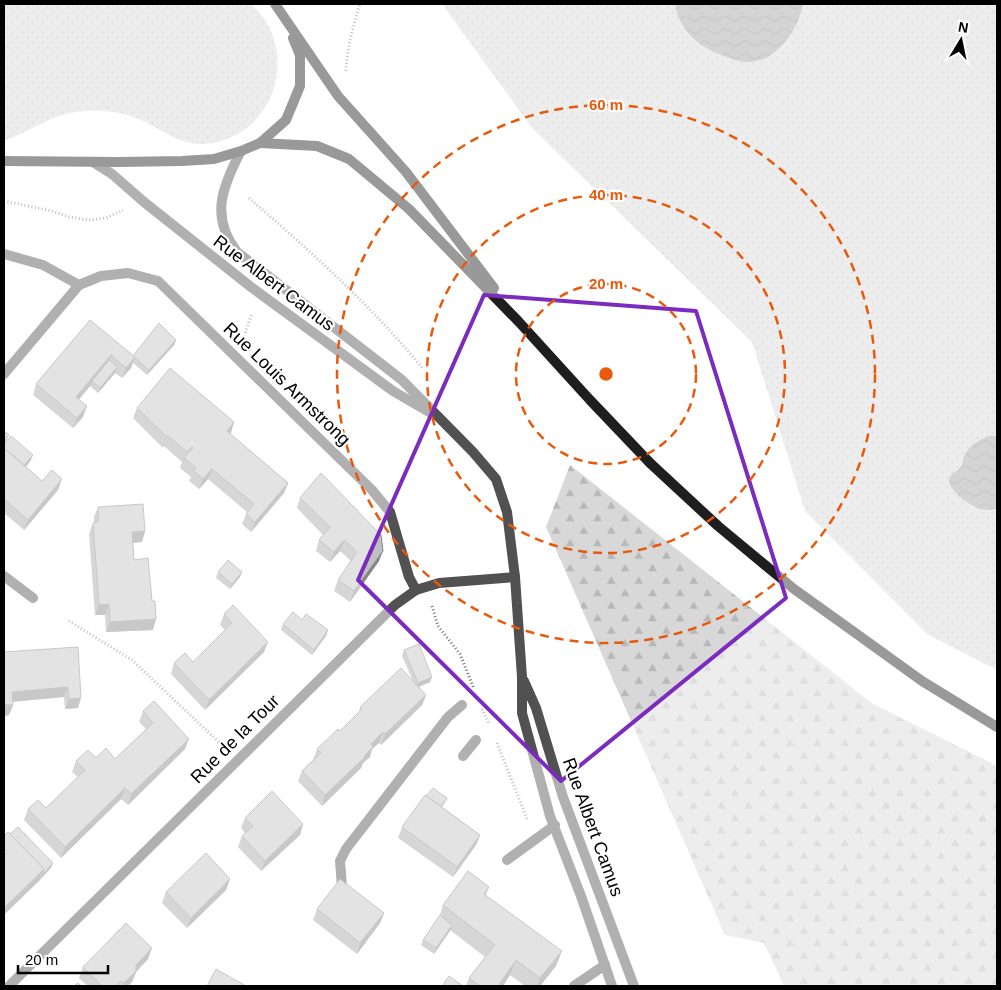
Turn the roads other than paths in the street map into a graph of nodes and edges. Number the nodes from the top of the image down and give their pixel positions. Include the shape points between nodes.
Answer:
1 (277, 5) edge
2 (288, 23) junction
3 (260, 143) junction
4 (241, 151) junction
5 (4, 160) edge
6 (93, 162) junction
7 (4, 254) edge
8 (79, 285) junction
9 (519, 322) junction
10 (4, 374) edge
11 (442, 420) junction
12 (4, 576) edge
13 (515, 577) junction
14 (421, 589) junction
15 (33, 598) dead end
16 (522, 677) junction
17 (462, 705) dead end
18 (997, 727) edge
19 (476, 740) dead end
20 (462, 756) dead end
21 (555, 825) junction
22 (507, 860) dead end
23 (342, 887) edge
24 (605, 965) junction
25 (9, 986) edge
26 (574, 986) edge
27 (612, 986) edge
28 (634, 986) edge

1 - 2 main road
2 - 3 main road via 300,55 300,86 286,120
2 - 9 main road via 338,96 406,172
3 - 4 main road
3 - 9 main road via 317,146 349,159 409,209
4 - 6 main road via 214,159
4 - 11 street, Rue Albert Camus via 226,180 222,200 222,221 228,241 244,258 402,380
5 - 6 main road
6 - 11 street, Rue Albert Camus via 326,343 393,391
7 - 8 street via 43,265
8 - 10 street, Rue Louis Armstrong
8 - 14 street, Rue Louis Armstrong via 100,276 128,273 158,282 372,490 390,512 410,578
9 - 18 main road via 650,463 718,526 794,589 922,681
11 - 13 street, Rue Albert Camus via 496,479 507,512
12 - 15 street
13 - 14 street, Rue de la Tour via 439,583
13 - 16 street, Rue Albert Camus
14 - 25 street, Rue de la Tour via 395,605 359,639
16 - 21 street, Rue Albert Camus via 522,713
16 - 28 street, Rue Albert Camus via 536,708 563,797
17 - 23 street via 448,717 346,849 340,861
19 - 20 street
21 - 22 street
21 - 24 street, Rue Albert Camus
24 - 26 street
24 - 27 street, Rue Albert Camus

